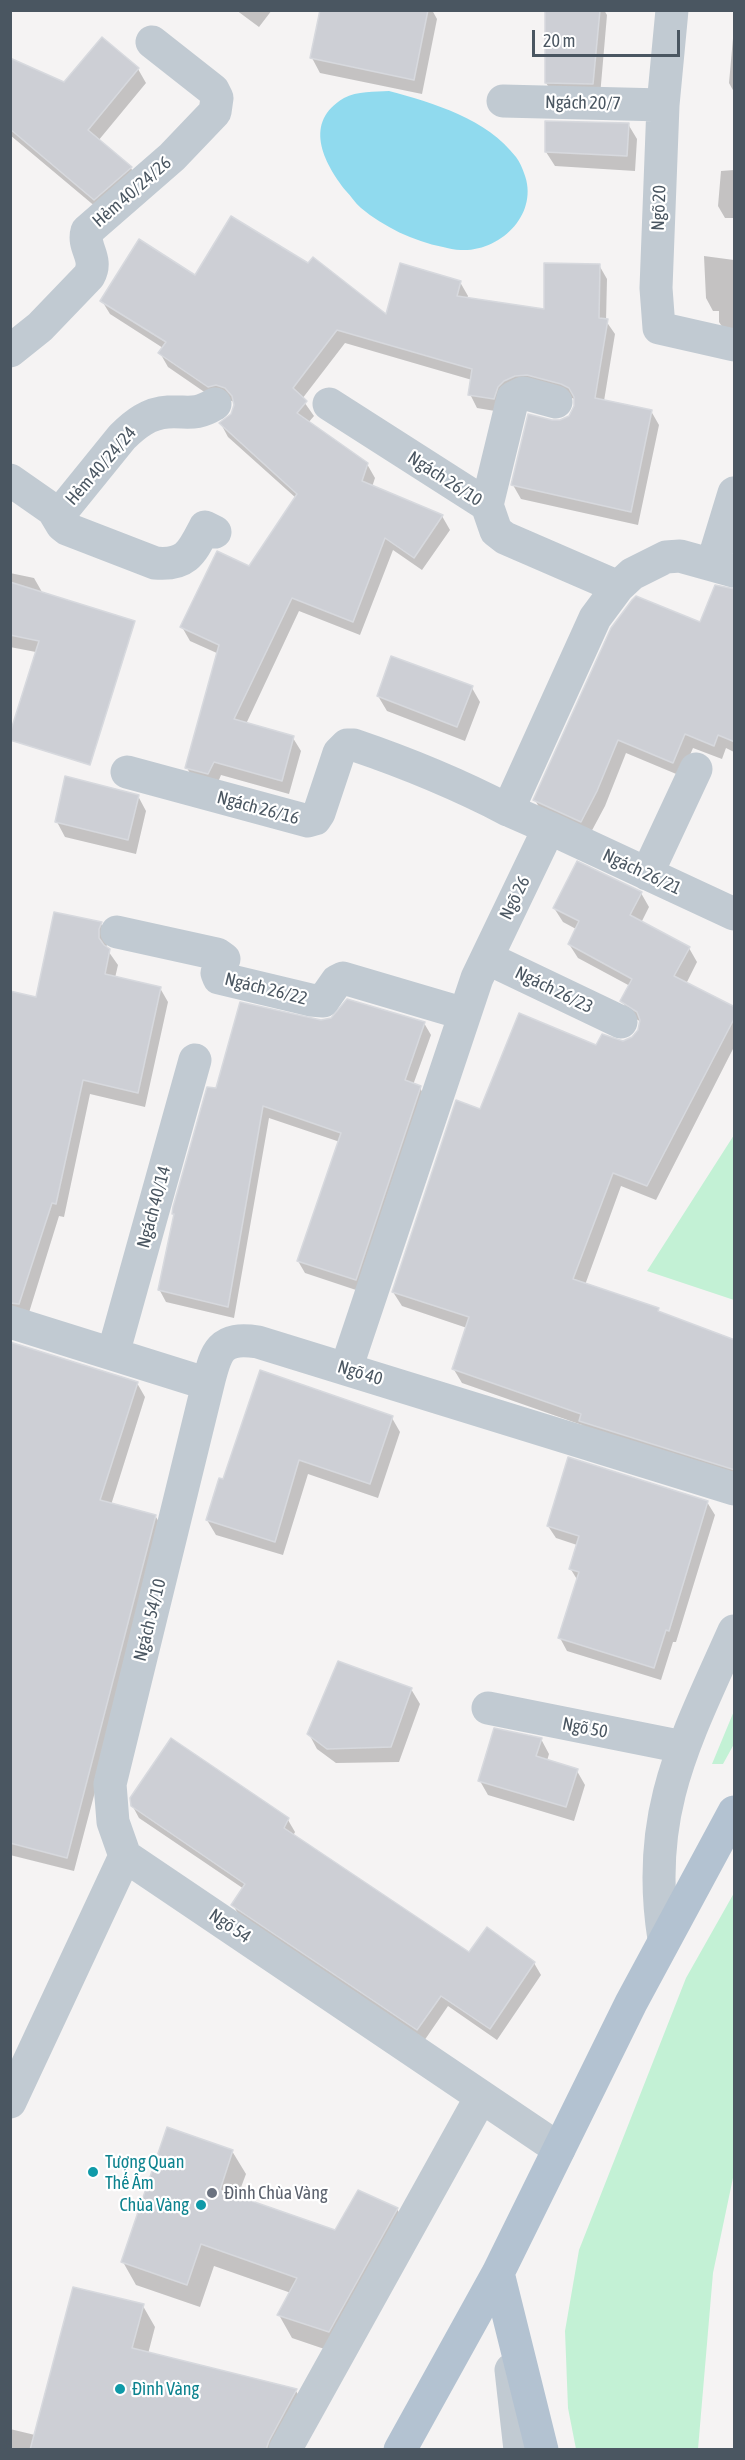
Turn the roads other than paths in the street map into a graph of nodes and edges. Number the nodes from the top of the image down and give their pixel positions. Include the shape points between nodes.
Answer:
1 (672, 10) edge
2 (152, 42) dead end
3 (503, 101) dead end
4 (663, 105) junction
5 (735, 345) edge
6 (10, 351) edge
7 (556, 402) dead end
8 (215, 404) dead end
9 (329, 404) dead end
10 (10, 480) edge
11 (735, 493) edge
12 (487, 506) junction
13 (58, 516) junction
14 (215, 532) dead end
15 (723, 568) edge
16 (618, 587) junction
17 (696, 769) dead end
18 (127, 772) dead end
19 (508, 810) junction
20 (549, 828) junction
21 (647, 874) junction
22 (735, 915) edge
23 (117, 932) dead end
24 (487, 958) junction
25 (465, 1014) junction
26 (621, 1022) dead end
27 (195, 1059) dead end
28 (10, 1322) edge
29 (114, 1354) junction
30 (346, 1369) junction
31 (208, 1384) junction
32 (735, 1489) edge
33 (735, 1631) edge
34 (488, 1708) dead end
35 (683, 1747) junction
36 (735, 1812) edge
37 (125, 1856) junction
38 (664, 1939) junction
39 (481, 2097) junction
40 (10, 2102) edge
41 (559, 2149) junction
42 (498, 2273) junction
43 (285, 2450) edge
44 (400, 2450) edge
45 (520, 2450) edge
46 (542, 2450) edge

1 - 4 street, Ngõ 20
2 - 6 street, Hẻm 40/24/26 via 213,90 215,112 172,157 87,231 85,238 93,261 89,276 40,327
3 - 4 street, Ngách 20/7
4 - 5 street, Ngõ 20 via 656,288 659,328
7 - 12 street via 523,393 513,398
8 - 13 street, Hẻm 40/24/24 via 202,412 151,415 134,425
9 - 12 street, Ngách 26/10
10 - 13 street, Hẻm 40/24/24
11 - 15 street
12 - 16 street, Ngách 26/10 via 496,531 505,538
13 - 14 street, Hẻm 40/24/24 via 67,529 155,563 186,558 205,527
15 - 16 street via 680,556 666,557 632,573
16 - 19 street via 595,618
17 - 21 street
18 - 19 street, Ngách 26/16 via 308,821 319,813 339,753 354,744 458,784
19 - 20 street
20 - 21 street, Ngách 26/21
20 - 24 street, Ngõ 26
21 - 22 street, Ngách 26/21
23 - 25 street, Ngách 26/22 via 218,954 224,959 217,973 219,978 317,1002 325,999 343,978
24 - 25 street, Ngõ 26
24 - 26 street, Ngách 26/23
25 - 30 street, Ngõ 26
27 - 29 street, Ngách 40/14
28 - 29 street
29 - 31 street
30 - 31 street, Ngõ 40 via 240,1339 224,1344 215,1358
30 - 32 street, Ngõ 40
31 - 37 street, Ngách 54/10 via 110,1784 113,1822
33 - 35 street
34 - 35 street, Ngõ 50
35 - 38 street via 667,1796 659,1850
36 - 38 main road
37 - 39 street, Ngõ 54
37 - 40 street
38 - 41 main road
39 - 41 street, Ngõ 54
39 - 43 street
41 - 42 main road
42 - 44 main road
42 - 45 street
42 - 46 main road

